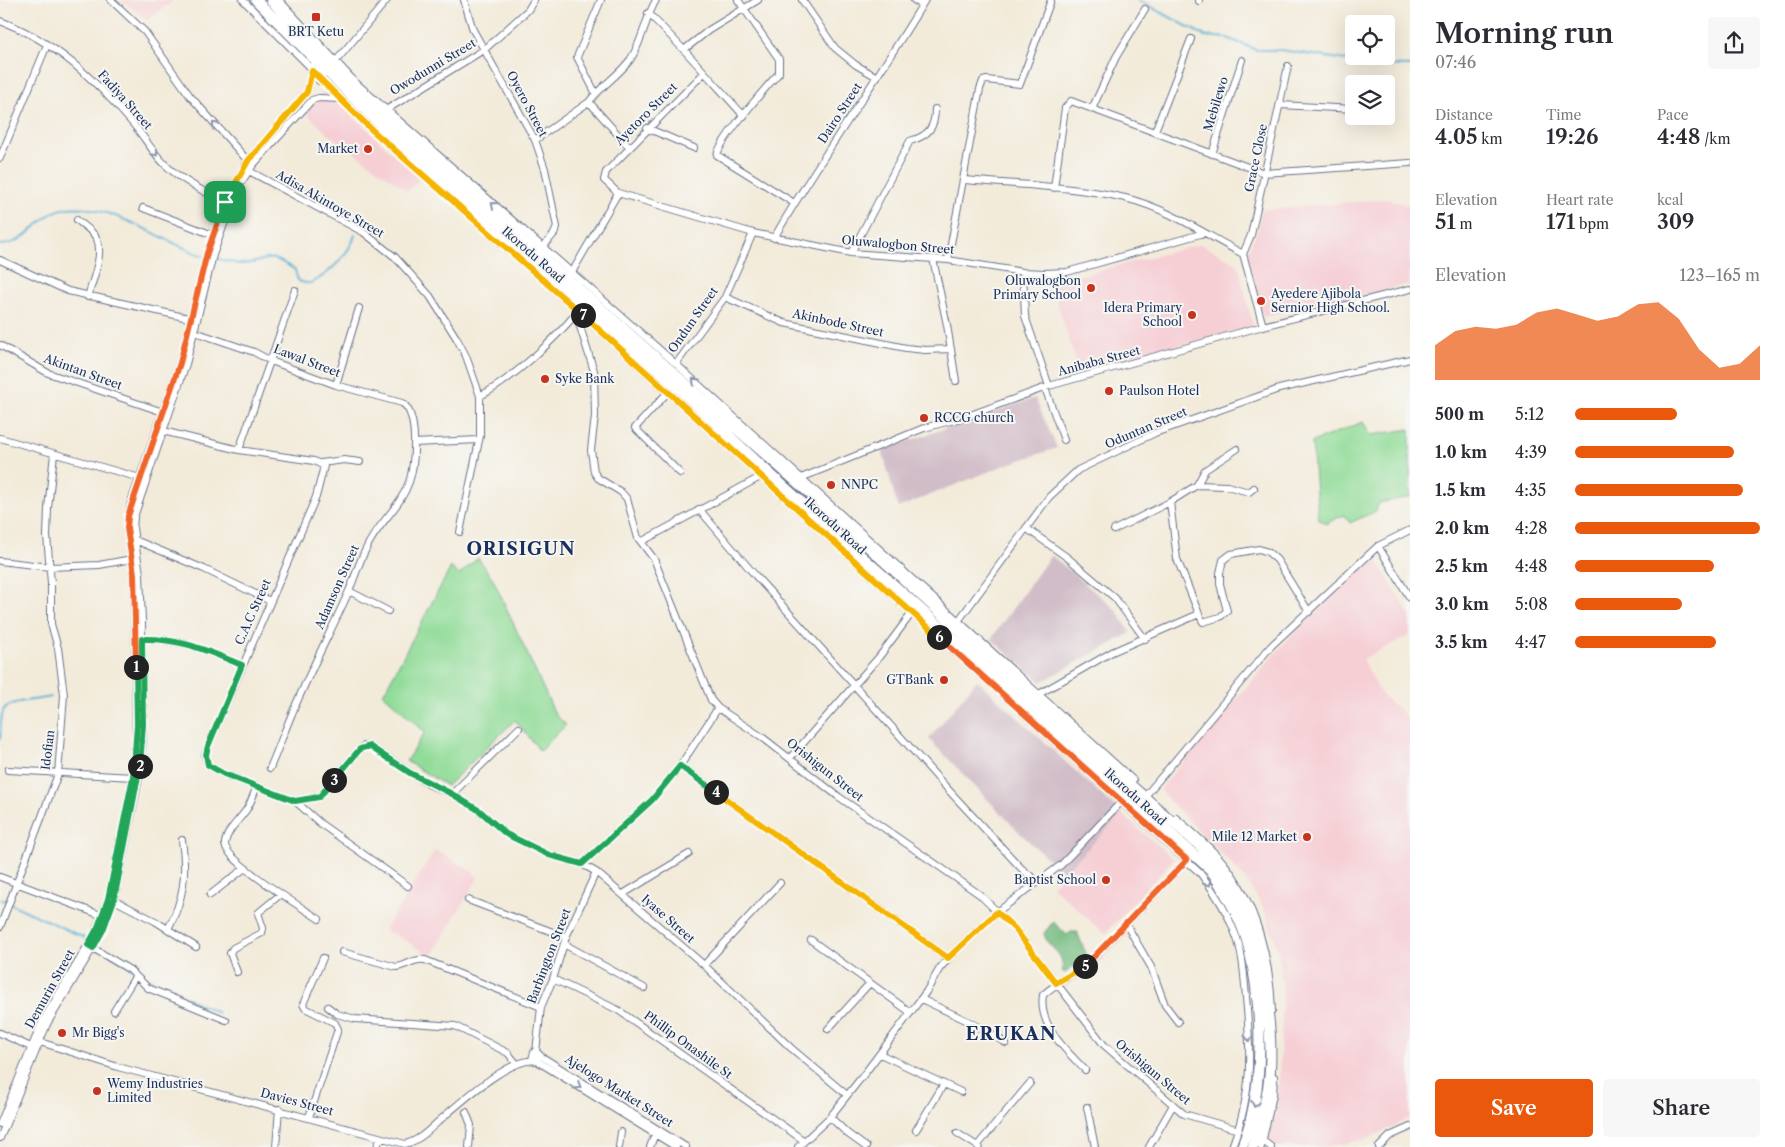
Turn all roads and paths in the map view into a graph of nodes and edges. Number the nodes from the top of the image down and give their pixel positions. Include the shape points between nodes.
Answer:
1 (111, 0) edge
2 (243, 0) edge
3 (256, 0) edge
4 (271, 0) edge
5 (279, 0) edge
6 (388, 0) edge
7 (464, 0) edge
8 (534, 0) edge
9 (601, 0) edge
10 (656, 0) edge
11 (738, 0) edge
12 (758, 0) edge
13 (802, 0) edge
14 (914, 0) edge
15 (1051, 0) edge
16 (923, 2) edge
17 (1145, 9) dead end
18 (744, 10) junction
19 (648, 13) junction
20 (0, 21) edge
21 (1191, 38) dead end
22 (48, 45) junction
23 (685, 49) junction
24 (485, 50) junction
25 (1242, 60) dead end
26 (336, 61) junction
27 (1288, 66) dead end
28 (314, 67) junction
29 (704, 72) junction
30 (877, 77) junction
31 (320, 79) joint
32 (596, 94) junction
33 (340, 99) junction
34 (589, 102) junction
35 (1280, 105) junction
36 (935, 108) dead end
37 (1092, 109) junction
38 (1345, 109) edge
39 (386, 110) junction
40 (744, 116) junction
41 (647, 128) junction
42 (1155, 131) junction
43 (535, 140) junction
44 (629, 148) junction
45 (694, 148) dead end
46 (1212, 154) junction
47 (0, 158) edge
48 (248, 161) junction
49 (1410, 163) edge
50 (249, 171) junction
51 (1264, 173) junction
52 (965, 180) junction
53 (1054, 188) junction
54 (618, 193) junction
55 (225, 202) junction
56 (794, 203) junction
57 (143, 208) dead end
58 (77, 220) dead end
59 (753, 233) junction
60 (1204, 233) junction
61 (213, 235) junction
62 (774, 238) junction
63 (542, 248) junction
64 (851, 253) junction
65 (210, 254) junction
66 (1243, 254) junction
67 (933, 259) junction
68 (0, 260) edge
69 (948, 260) junction
70 (1023, 272) junction
71 (571, 274) junction
72 (1410, 288) edge
73 (295, 290) dead end
74 (88, 297) junction
75 (725, 297) junction
76 (359, 308) dead end
77 (577, 312) junction
78 (194, 319) junction
79 (1263, 326) junction
80 (191, 331) junction
81 (0, 345) edge
82 (951, 349) junction
83 (1410, 359) edge
84 (271, 361) junction
85 (676, 364) junction
86 (956, 381) dead end
87 (336, 385) junction
88 (1047, 387) junction
89 (668, 392) junction
90 (480, 396) junction
91 (163, 412) junction
92 (411, 417) joint
93 (163, 431) junction
94 (0, 438) edge
95 (479, 440) junction
96 (1064, 440) dead end
97 (414, 443) junction
98 (1237, 449) dead end
99 (239, 450) junction
100 (54, 454) junction
101 (360, 462) dead end
102 (321, 463) junction
103 (680, 473) dead end
104 (762, 476) junction
105 (140, 478) junction
106 (801, 478) junction
107 (1197, 485) junction
108 (1254, 488) dead end
109 (1170, 502) junction
110 (699, 509) junction
111 (1026, 528) junction
112 (1114, 530) dead end
113 (1410, 530) edge
114 (460, 532) dead end
115 (135, 540) junction
116 (641, 542) junction
117 (1378, 546) junction
118 (132, 559) junction
119 (0, 561) edge
120 (50, 567) junction
121 (349, 591) junction
122 (1409, 594) edge
123 (270, 601) junction
124 (388, 611) dead end
125 (1309, 612) junction
126 (912, 613) junction
127 (1198, 614) junction
128 (962, 626) junction
129 (142, 639) junction
130 (1145, 639) junction
131 (242, 665) junction
132 (1008, 670) junction
133 (854, 683) junction
134 (1039, 694) junction
135 (718, 708) junction
136 (519, 728) dead end
137 (790, 758) junction
138 (680, 766) junction
139 (270, 768) dead end
140 (8, 770) dead end
141 (58, 774) junction
142 (133, 777) junction
143 (257, 786) junction
144 (452, 794) junction
145 (1147, 794) junction
146 (295, 801) junction
147 (1121, 802) junction
148 (182, 840) dead end
149 (689, 854) dead end
150 (1187, 860) junction
151 (582, 864) junction
152 (245, 868) junction
153 (596, 872) junction
154 (0, 877) edge
155 (1038, 882) junction
156 (17, 883) junction
157 (780, 883) dead end
158 (408, 886) dead end
159 (281, 894) junction
160 (623, 894) junction
161 (210, 895) dead end
162 (114, 900) junction
163 (468, 900) dead end
164 (997, 912) junction
165 (103, 916) junction
166 (319, 919) dead end
167 (1126, 924) junction
168 (0, 927) edge
169 (168, 929) junction
170 (97, 937) junction
171 (565, 940) junction
172 (811, 940) dead end
173 (91, 945) junction
174 (196, 947) dead end
175 (342, 952) dead end
176 (323, 958) dead end
177 (948, 958) junction
178 (704, 965) junction
179 (237, 972) dead end
180 (135, 976) junction
181 (553, 979) junction
182 (1056, 983) junction
183 (870, 984) junction
184 (644, 988) dead end
185 (921, 999) junction
186 (328, 1007) dead end
187 (541, 1007) junction
188 (114, 1011) dead end
189 (910, 1012) junction
190 (226, 1020) dead end
191 (1178, 1022) dead end
192 (828, 1029) dead end
193 (0, 1033) edge
194 (1006, 1043) dead end
195 (36, 1045) junction
196 (880, 1054) junction
197 (536, 1057) junction
198 (516, 1063) junction
199 (1085, 1070) dead end
200 (1030, 1083) dead end
201 (944, 1084) junction
202 (961, 1092) dead end
203 (847, 1095) junction
204 (1173, 1105) junction
205 (1087, 1107) dead end
206 (279, 1109) junction
207 (3, 1110) edge
208 (466, 1112) dead end
209 (309, 1117) junction
210 (830, 1117) junction
211 (0, 1124) edge
212 (1410, 1127) edge
213 (916, 1130) dead end
214 (1239, 1130) junction
215 (621, 1132) dead end
216 (957, 1133) dead end
217 (655, 1134) junction
218 (0, 1138) edge
219 (380, 1138) junction
220 (803, 1140) junction
221 (665, 1144) edge
222 (1262, 1144) edge
223 (411, 1145) edge
224 (276, 1147) edge
225 (377, 1147) edge
226 (469, 1147) edge
227 (619, 1147) edge
228 (650, 1147) edge
229 (676, 1147) edge
230 (686, 1147) edge
231 (798, 1147) edge
232 (866, 1147) edge
233 (978, 1147) edge
234 (1095, 1147) edge
235 (1149, 1147) edge
236 (1232, 1147) edge
237 (1242, 1147) edge
238 (1253, 1147) edge
239 (1270, 1147) edge
240 (1379, 1147) edge

48 -> 1 street via 190,96 145,32
2 - 28 street, Ikorodu Road
3 - 28 highway, Ikorodu Road
4 - 128 highway, Ikorodu Road via 380,113
5 - 26 street, Ikorodu Road
6 - 26 street
7 - 24 street, Oyero Street via 473,30
8 - 24 street, Owodunni Street via 528,10
9 - 32 street via 577,57
10 - 19 street
11 - 18 street
12 - 18 street
13 - 30 street via 835,48 856,66
14 - 16 street
15 - 52 street via 1020,84 983,81
16 - 30 street, Dairo Street
17 - 37 street via 1116,57
18 - 23 street via 709,30
18 - 40 street via 779,59 780,67 779,73
19 - 23 street
19 - 32 street via 630,59 619,74
20 - 22 street, Fadiya Street
21 - 42 street
22 - 47 street
22 -> 55 street, Fadiya Street via 83,71 114,101 159,160 190,184
23 - 29 street
24 - 39 street, Owodunni Street
24 - 43 street, Oyero Street
25 - 46 street, Mebilewo
26 - 39 street, Ikorodu Road
27 - 35 street, Grace Close
28 - 31 highway via 319,69
28 - 48 street, Demurin Street via 307,92
28 -> 237 highway, Ikorodu Road via 676,387 1210,870 1232,904 1249,947 1256,1004 1259,1070 1256,1096
29 - 40 street
29 - 41 street, Ayetoro Street
30 - 56 street, Dairo Street
31 - 33 street, Ikorodu Road
32 - 34 street
33 - 50 street, Demurin Street via 312,100
33 - 77 street, Ikorodu Road
34 - 43 street
34 - 44 street
35 - 38 street
35 - 51 street, Grace Close
36 - 64 street via 931,130 924,137 910,141
37 - 42 street
37 - 53 street via 1071,101 1067,104
63 -> 39 street, Ikorodu Road
40 - 56 street via 718,155
41 - 44 street, Ayetoro Street
41 - 45 street
42 - 46 street
43 - 63 street, Oyero Street via 545,169 557,227
44 - 54 street, Ayetoro Street via 606,172 604,180
46 - 51 street
48 - 55 street, Demurin Street
49 - 51 street
50 - 65 street, Demurin Street via 240,184
50 - 90 street, Adisa Akintoye Street via 363,232 395,257 430,296 445,319 466,356
51 - 66 street, Grace Close via 1251,235
52 - 53 street
52 - 69 street
53 - 60 street via 1125,198 1165,211
54 - 59 street, Oluwalogbon Street
54 - 71 street
55 - 61 street, Demurin Street
56 - 62 street, Dairo Street
57 - 61 street
58 - 74 street via 96,238 98,246
59 - 62 street, Oluwalogbon Street
59 - 75 street, Ondun Street
60 - 66 street
60 - 70 street, Oluwalogbon Street via 1067,272
61 - 65 street, Demurin Street
62 - 64 street, Oluwalogbon Street
63 - 71 street, Ikorodu Road
64 - 67 street, Oluwalogbon Street
65 - 78 street, Demurin Street
66 - 79 street
67 - 69 street, Oluwalogbon Street
67 - 82 street
68 - 74 street via 60,288
69 - 70 street, Oluwalogbon Street
70 - 88 street via 1026,316
71 - 85 street, Ikorodu Road
72 - 79 street, Anibaba Street
73 - 84 street
74 - 78 street
75 - 82 street, Akinbode Street via 784,323 906,348
75 - 85 street, Ondun Street
76 - 87 street
77 - 89 street, Ikorodu Road
77 - 90 street via 505,380
77 - 116 street, Orishigun Street via 594,371 592,463 598,478 624,495
78 - 80 street, Demurin Street
79 - 88 street, Anibaba Street
80 - 84 street, Lawal Street
80 - 91 street, Demurin Street
80 - 93 street, Demurin Street via 186,364
81 - 91 street, Akintan Street via 70,382
82 - 86 street
83 - 111 street, Oduntan Street via 1278,389 1155,434 1078,470 1049,497
84 - 87 street, Lawal Street
84 - 99 street
106 -> 85 street, Ikorodu Road
87 - 92 street, Lawal Street via 402,403 408,407
88 - 96 street
88 - 106 street, Anibaba Street via 924,428
89 - 103 street via 635,428
89 - 104 street, Ikorodu Road
90 - 95 street, Adisa Akintoye Street
91 - 105 street, Demurin Street
92 - 97 street, Adamson Street
93 - 99 street
93 - 115 street, Demurin Street via 137,504 133,528
94 - 100 street
95 - 97 street
95 - 114 street, Adisa Akintoye Street
97 - 121 street, Adamson Street via 410,480 372,536
98 - 107 street via 1205,470
99 - 102 street
100 - 105 street
100 - 120 street, Idofian via 48,508
101 - 102 street
102 - 123 street, C.A.C Street via 325,470 320,486
104 - 110 street
104 - 126 street, Ikorodu Road
105 - 118 street, Demurin Street via 128,516
106 - 128 street, Ikorodu Road
107 - 108 street via 1227,486 1249,492
107 - 109 street
109 - 112 street
109 - 127 street via 1177,559
110 - 116 street
110 - 133 street via 747,567
111 - 128 street, Oduntan Street
111 - 130 street via 1115,598
113 - 117 street
115 - 123 street
115 - 129 street, Demurin Street via 140,574
116 - 135 street, Orishigun Street via 654,559 706,692
117 - 122 street
117 - 125 street
118 - 120 street via 99,565
118 - 142 street, Demurin Street via 137,725
119 - 120 street
120 - 141 street, Idofian via 51,624 58,648 64,695
121 - 124 street
121 - 139 street, Adamson Street via 300,693
123 - 131 street, C.A.C Street
125 - 127 street via 1277,560 1259,549 1232,554 1224,560 1220,584 1227,611 1207,622 1200,620
125 - 145 street via 1271,646
126 - 133 street via 878,658
126 - 147 street, Ikorodu Road
127 - 130 street
128 - 132 highway, Ikorodu Road
129 - 131 street via 193,644
129 - 162 street, Demurin Street via 141,757
130 - 134 street via 1112,652
131 - 143 street, C.A.C Street via 208,746 206,760 211,768
132 - 134 street, Ikorodu Road
132 - 238 highway, Ikorodu Road via 1200,846 1238,897 1258,953 1270,1054 1268,1086
133 - 137 street
133 - 155 street via 1021,868
134 - 145 street, Ikorodu Road
135 - 137 street, Orishigun Street
135 - 138 street
136 - 144 street
137 - 164 street, Orishigun Street via 839,797 978,894
138 - 151 street via 646,806
138 - 177 street
140 - 141 street
141 - 142 street
141 - 156 street, Idofian
142 - 165 street, Demurin Street
143 - 146 street, C.A.C Street
143 - 152 street via 225,843 226,851
144 - 146 street via 416,777 373,748 364,746 319,797
144 - 151 street, Iyase Street via 480,811 506,834 549,855
145 - 222 street, Ikorodu Road via 1199,838 1226,867 1250,907 1260,934 1271,995 1274,1052 1273,1095
146 - 158 street via 321,824
147 - 150 street, Ikorodu Road
147 - 155 street via 1061,865
148 - 169 street via 185,881 180,904
149 - 160 street
150 - 167 street
150 -> 214 street, Ikorodu Road via 1214,890 1226,912 1236,934 1244,970 1251,1062
151 - 153 street, Iyase Street
152 - 159 street
152 - 161 street
153 - 160 street, Iyase Street
153 - 171 street, Barbington Street
154 - 156 street
155 - 164 street
156 - 165 street
156 - 168 street, Idofian
157 - 178 street
159 - 166 street
159 - 179 street via 258,913 262,933 233,948 230,953
160 - 178 street, Iyase Street
162 - 169 street
162 - 170 street, Demurin Street
163 - 171 street
164 - 177 street
164 - 182 street, Orishigun Street via 1015,929
165 - 170 street, Demurin Street
167 - 182 street via 1086,966
167 - 191 street via 1151,967 1165,1005
169 - 174 street
170 - 173 street, Demurin Street
171 - 181 street, Barbington Street
171 - 184 street
172 - 183 street
173 - 180 street
173 - 195 street, Demurin Street
175 - 187 street via 396,967 414,960 425,960
176 - 209 street via 303,1004 335,1023 338,1029
177 - 185 street
178 - 203 street, Iyase Street via 791,1048
180 - 188 street
180 - 190 street via 162,996
181 - 187 street, Barbington Street
181 - 220 street, Phillip Onashile St via 618,1010
182 - 199 street via 1043,995 1046,1020 1060,1043
182 - 204 street, Orishigun Street via 1111,1052
183 - 189 street
183 - 192 street
185 - 189 street
185 - 194 street
186 - 198 street via 355,1019 455,1026 508,1053
187 - 197 street, Barbington Street
189 - 196 street
193 - 195 street, Davies Street
195 - 206 street, Davies Street
195 - 207 street, Demurin Street
195 - 218 street, Demurin Street
196 - 201 street
196 - 203 street
197 - 198 street, Davies Street
197 -> 217 street, Ajelogo Market Street
197 - 230 street, Ajelogo Market Street
198 - 223 street, Davies Street
200 - 233 street
201 - 202 street
201 - 213 street
203 - 210 street
204 - 214 street, Orishigun Street via 1184,1114
204 - 235 street
205 - 234 street
206 - 209 street, Davies Street
206 - 224 street
207 - 211 street, Demurin Street
208 - 226 street via 471,1125
209 - 219 street, Davies Street
210 - 220 street
210 - 232 street
212 - 240 street via 1390,1136
214 - 236 street, Ikorodu Road
215 - 227 street
216 - 233 street
217 - 221 street, Ajelogo Market Street
217 - 228 street
219 - 223 street, Davies Street
219 - 225 street
220 - 231 street
221 - 229 street, Ajelogo Market Street
222 - 239 street

